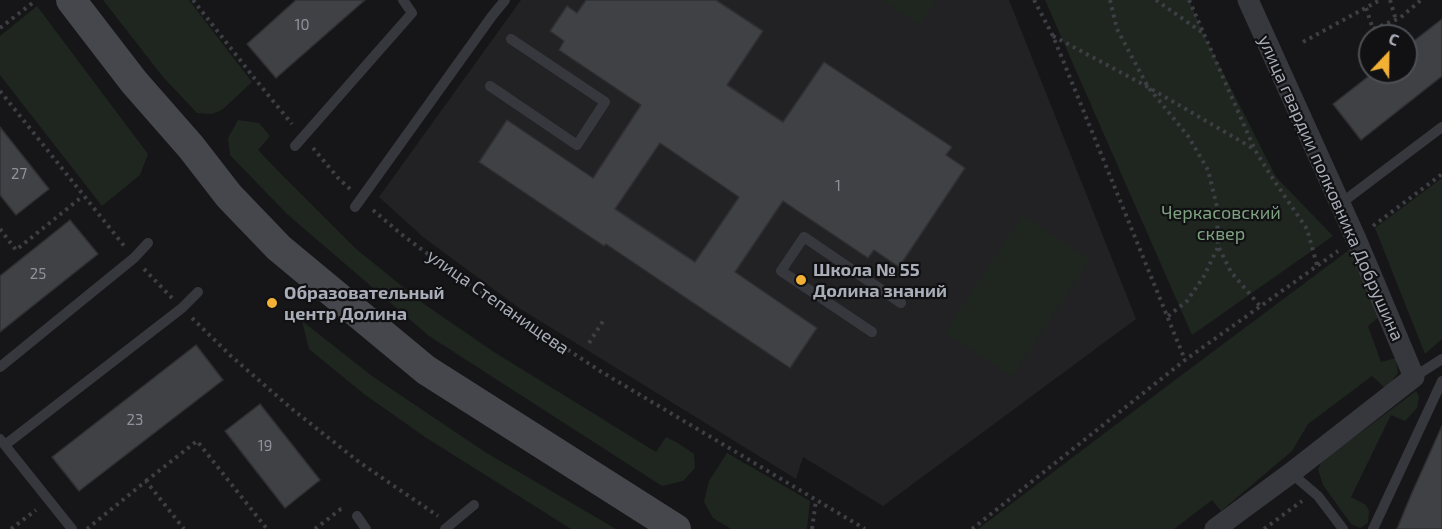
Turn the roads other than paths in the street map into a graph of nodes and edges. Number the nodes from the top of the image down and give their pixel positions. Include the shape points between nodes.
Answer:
1 (71, 0) edge
2 (403, 0) edge
3 (505, 0) edge
4 (1248, 0) edge
5 (511, 39) dead end
6 (490, 86) dead end
7 (1442, 126) edge
8 (294, 146) dead end
9 (358, 203) road end
10 (1340, 204) junction
11 (148, 243) dead end
12 (198, 292) dead end
13 (901, 303) dead end
14 (872, 332) dead end
15 (1442, 359) edge
16 (0, 367) edge
17 (1414, 377) junction
18 (1442, 381) edge
19 (2, 442) edge
20 (1291, 473) junction
21 (474, 505) dead end
22 (357, 516) road end
23 (448, 527) edge
24 (72, 529) edge
25 (366, 529) edge
26 (676, 529) edge
27 (1215, 529) edge
28 (1343, 529) edge
29 (1373, 529) edge

1 - 26 street via 134,82 279,248 426,370
2 - 8 lane via 412,13
3 - 9 lane
4 - 10 street, улица гвардии полковника Добрушина
5 - 6 lane via 605,102 577,145
7 - 10 lane
10 - 17 street, улица гвардии полковника Добрушина
11 - 16 lane
12 - 19 lane
13 - 14 lane via 804,237 781,272
15 - 17 lane
17 - 20 street
18 - 29 lane
19 - 24 lane
20 - 27 street
20 - 28 lane via 1318,496
21 - 23 lane
22 - 25 lane

